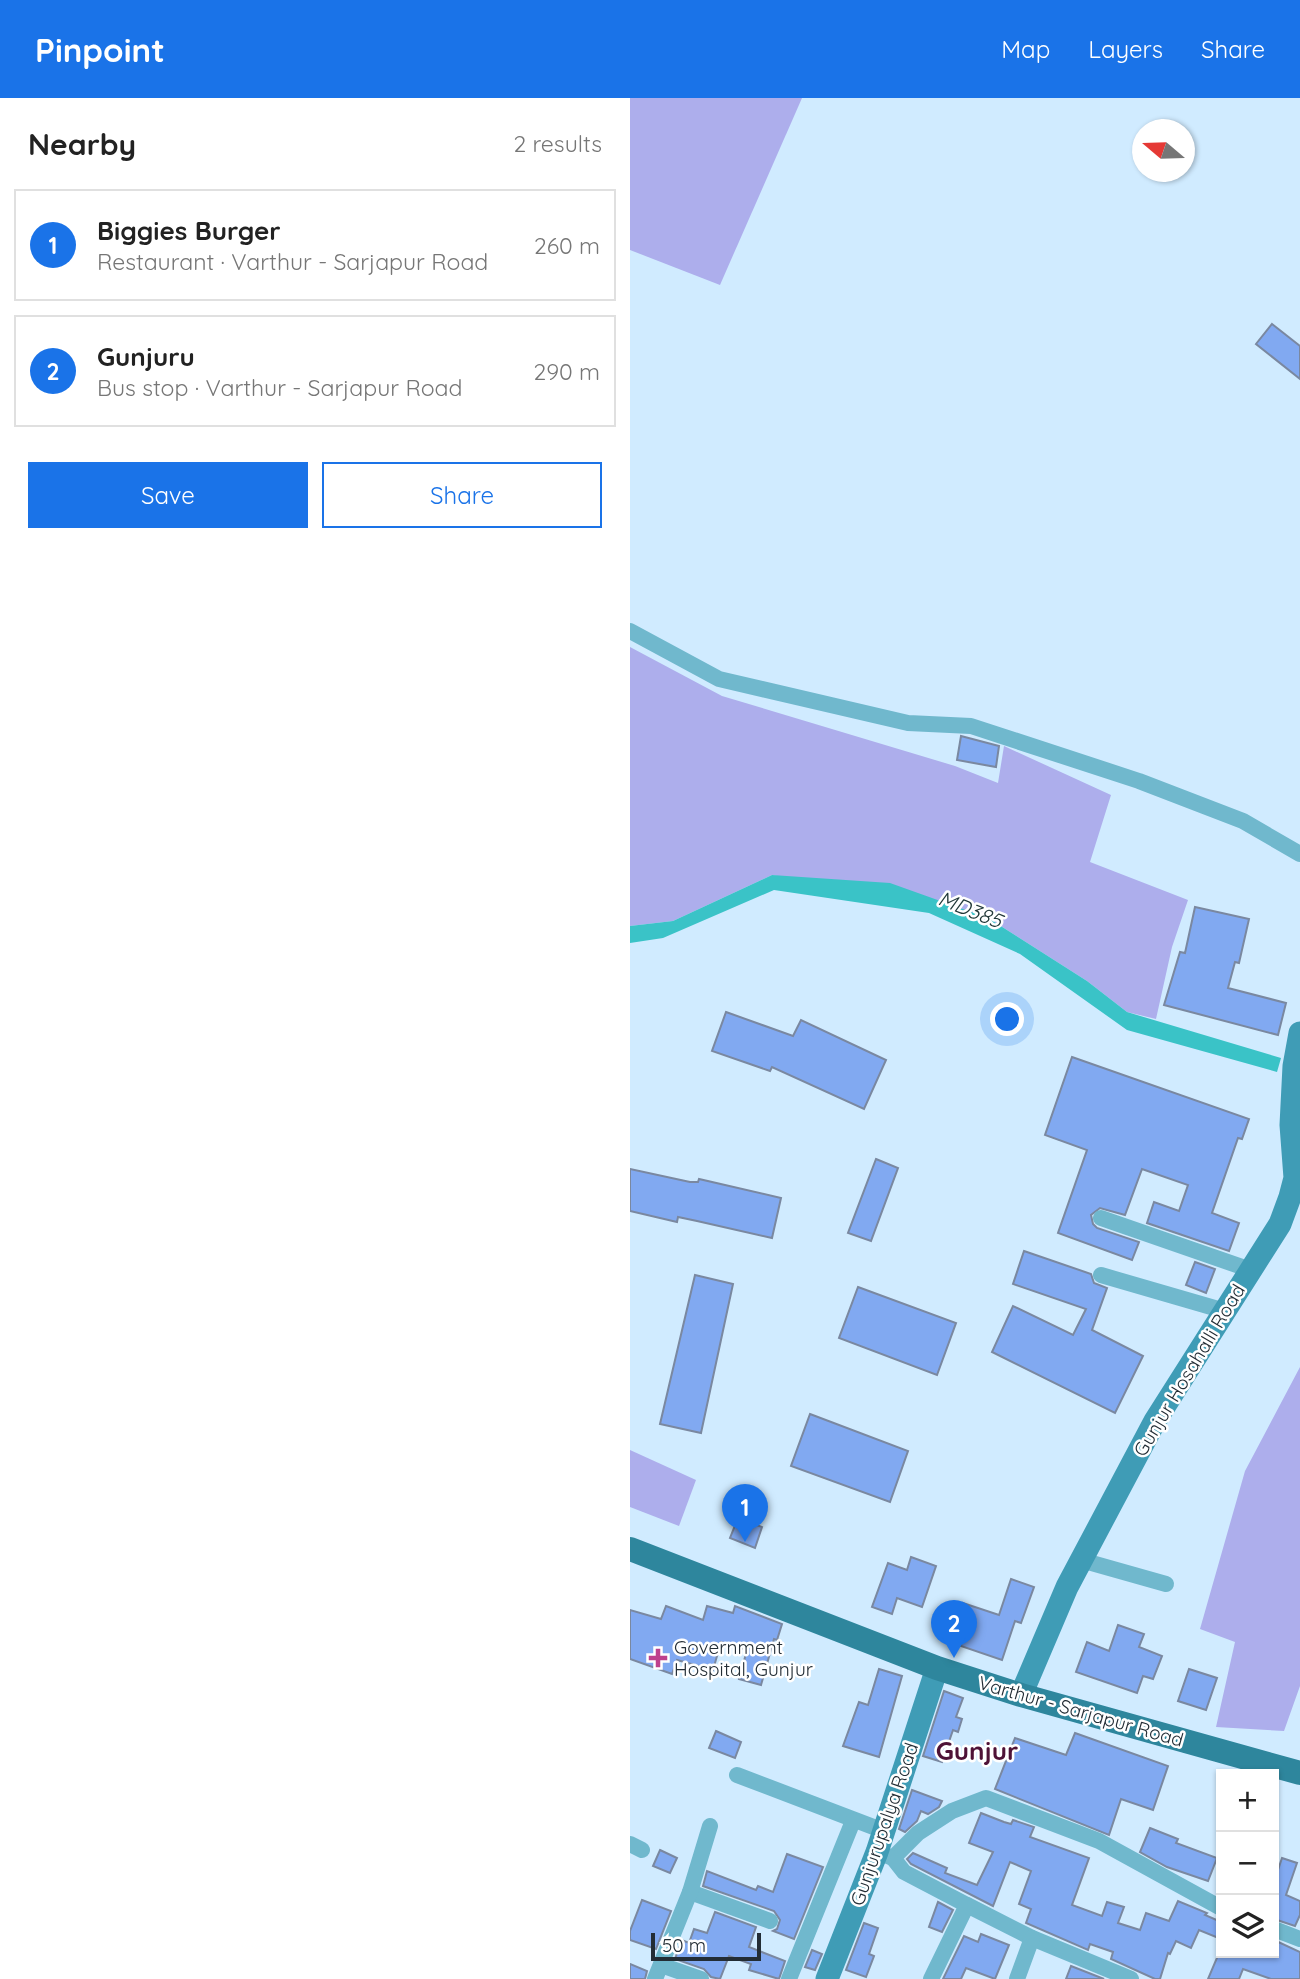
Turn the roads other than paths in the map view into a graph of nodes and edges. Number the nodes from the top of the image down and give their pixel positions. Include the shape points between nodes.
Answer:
1 (630, 631) edge
2 (1300, 854) edge
3 (1299, 1038) edge
4 (1101, 1218) dead end
5 (1251, 1270) junction
6 (1101, 1276) dead end
7 (1225, 1311) junction
8 (630, 1549) edge
9 (1082, 1560) junction
10 (1166, 1584) dead end
11 (937, 1668) junction
12 (1021, 1695) junction
13 (1300, 1773) edge
14 (737, 1774) dead end
15 (853, 1821) junction
16 (710, 1826) dead end
17 (885, 1847) junction
18 (690, 1892) junction
19 (967, 1905) junction
20 (1216, 1905) edge
21 (770, 1921) dead end
22 (1279, 1931) edge
23 (1032, 1938) junction
24 (1300, 1939) edge
25 (658, 1972) edge
26 (701, 1979) edge
27 (789, 1979) edge
28 (828, 1979) edge
29 (931, 1979) edge
30 (1017, 1979) edge
31 (1131, 1979) edge

1 - 2 street via 719,679 908,723 971,726 1126,777 1243,821
3 - 5 street, Gunjur Hosahalli Road via 1291,1125 1295,1178 1280,1224
4 - 5 street
5 - 7 street, Gunjur Hosahalli Road
6 - 7 street
7 - 9 street, Gunjur Hosahalli Road via 1155,1421
8 - 11 main road, Varthur - Sarjapur Road
9 - 10 street
9 - 12 street, Gunjur Hosahalli Road
11 - 12 main road, Varthur - Sarjapur Road
11 - 17 street, Gunjurupalya Road
12 - 13 main road, Varthur - Sarjapur Road
14 - 15 street
15 - 17 street
15 - 27 street
16 - 18 street
17 - 19 street via 904,1872
17 - 20 street via 986,1798 1099,1841
17 - 28 street, Gunjurupalya Road
18 - 21 street
18 - 25 street
19 - 23 street
19 - 29 street
22 - 24 street
23 - 30 street
23 - 31 street
25 - 26 street

